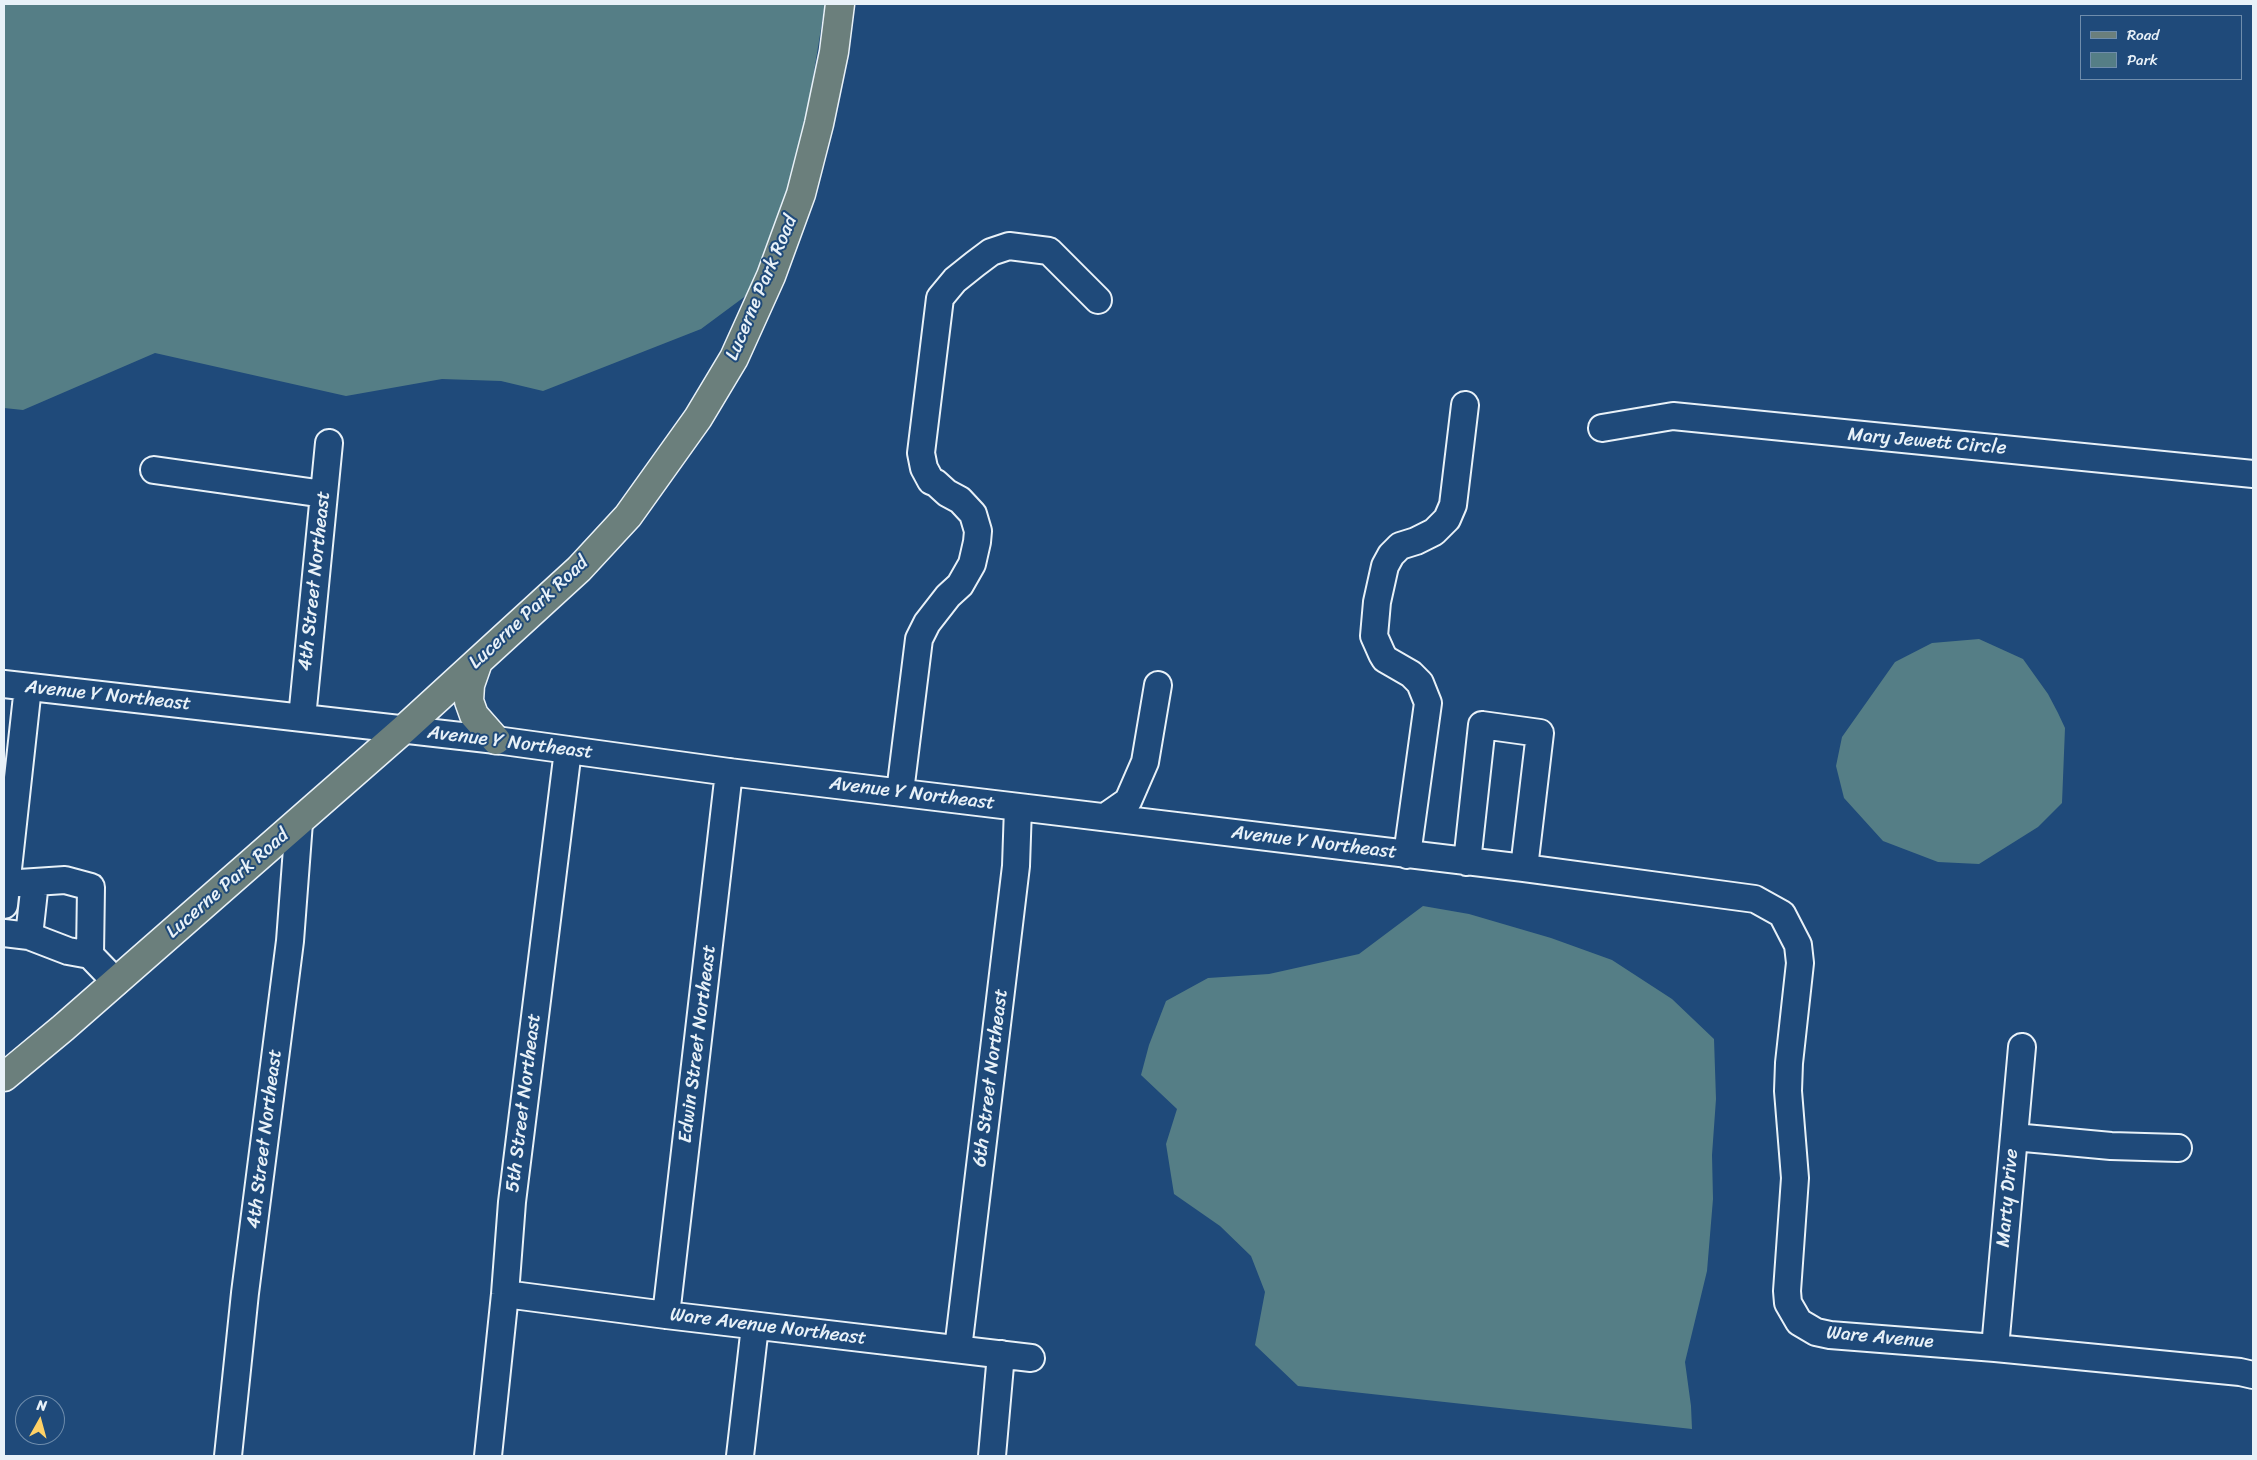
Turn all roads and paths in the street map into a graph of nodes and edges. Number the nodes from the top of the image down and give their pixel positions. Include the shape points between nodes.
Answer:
1 (840, 4) edge
2 (1098, 300) dead end
3 (1465, 406) dead end
4 (1602, 428) dead end
5 (329, 443) dead end
6 (154, 470) dead end
7 (2253, 474) edge
8 (324, 494) junction
9 (478, 662) junction
10 (1158, 685) dead end
11 (16, 686) edge
12 (302, 718) junction
13 (403, 730) junction
14 (496, 740) junction
15 (568, 750) junction
16 (730, 772) junction
17 (900, 792) junction
18 (1018, 807) junction
19 (1105, 817) junction
20 (299, 822) junction
21 (1407, 855) junction
22 (1467, 862) junction
23 (1524, 868) junction
24 (35, 882) junction
25 (5, 891) edge
26 (16, 935) edge
27 (1798, 945) joint
28 (90, 955) junction
29 (116, 982) junction
30 (2022, 1047) dead end
31 (4, 1077) edge
32 (2014, 1137) junction
33 (2178, 1148) dead end
34 (505, 1294) junction
35 (666, 1315) junction
36 (755, 1326) junction
37 (1995, 1348) junction
38 (958, 1349) junction
39 (1001, 1354) junction
40 (1031, 1358) dead end
41 (2253, 1375) edge
42 (228, 1456) edge
43 (488, 1456) edge
44 (740, 1456) edge
45 (992, 1456) edge

1 - 9 main road, Lucerne Park Road via 834,52 801,194 771,276 734,358 698,418 628,516 579,569
2 - 17 street via 1049,250 1009,246 991,252 975,264 940,298 921,453 931,481 960,500 973,514 978,531 972,564 919,638
3 - 21 street via 1453,505 1448,519 1434,532 1400,546 1391,555 1385,566 1377,602 1374,636 1382,654 1416,678 1428,702
4 - 7 street, Mary Jewett Circle via 1672,416
5 - 8 street, 4th Street Northeast
6 - 8 street
8 - 12 street, 4th Street Northeast
9 - 13 main road, Lucerne Park Road
9 - 14 main road via 470,685 469,701 474,715
10 - 19 street via 1145,762 1128,801
11 - 12 street, Avenue Y Northeast
11 - 25 street
12 - 13 street, Avenue Y Northeast
13 - 14 street, Avenue Y Northeast
13 - 20 main road, Lucerne Park Road
14 - 15 street, Avenue Y Northeast
15 - 16 street, Avenue Y Northeast
15 - 34 street, 5th Street Northeast via 512,1202
16 - 17 street, Avenue Y Northeast
16 - 35 street, Edwin Street Northeast
17 - 18 street, Avenue Y Northeast
18 - 19 street, Avenue Y Northeast
18 - 38 street, 6th Street Northeast via 1016,866
19 - 21 street, Avenue Y Northeast
20 - 29 main road, Lucerne Park Road
20 - 42 street, 4th Street Northeast via 290,941 245,1293
21 - 22 street, Avenue Y Northeast
22 - 23 street, Avenue Y Northeast
22 - 23 street via 1482,726 1540,733
23 - 27 street, Avenue Y Northeast via 1755,899 1782,914
24 - 25 street
24 - 26 street
24 - 28 street via 66,880 91,887
26 - 28 street
27 - 37 street, Ware Avenue via 1800,963 1788,1091 1795,1178 1788,1303 1799,1322 1816,1332
28 - 29 street
29 - 31 main road, Lucerne Park Road
30 - 32 street, Marty Drive
32 - 33 street
32 - 37 street, Marty Drive
34 - 35 street, Ware Avenue Northeast
34 - 43 street, 5th Street Northeast
35 - 36 street, Ware Avenue Northeast
36 - 38 street, Ware Avenue Northeast
36 - 44 street
37 - 41 street, Ware Avenue
38 - 39 street, Ware Avenue Northeast
39 - 40 street, Ware Avenue Northeast
39 - 45 street

